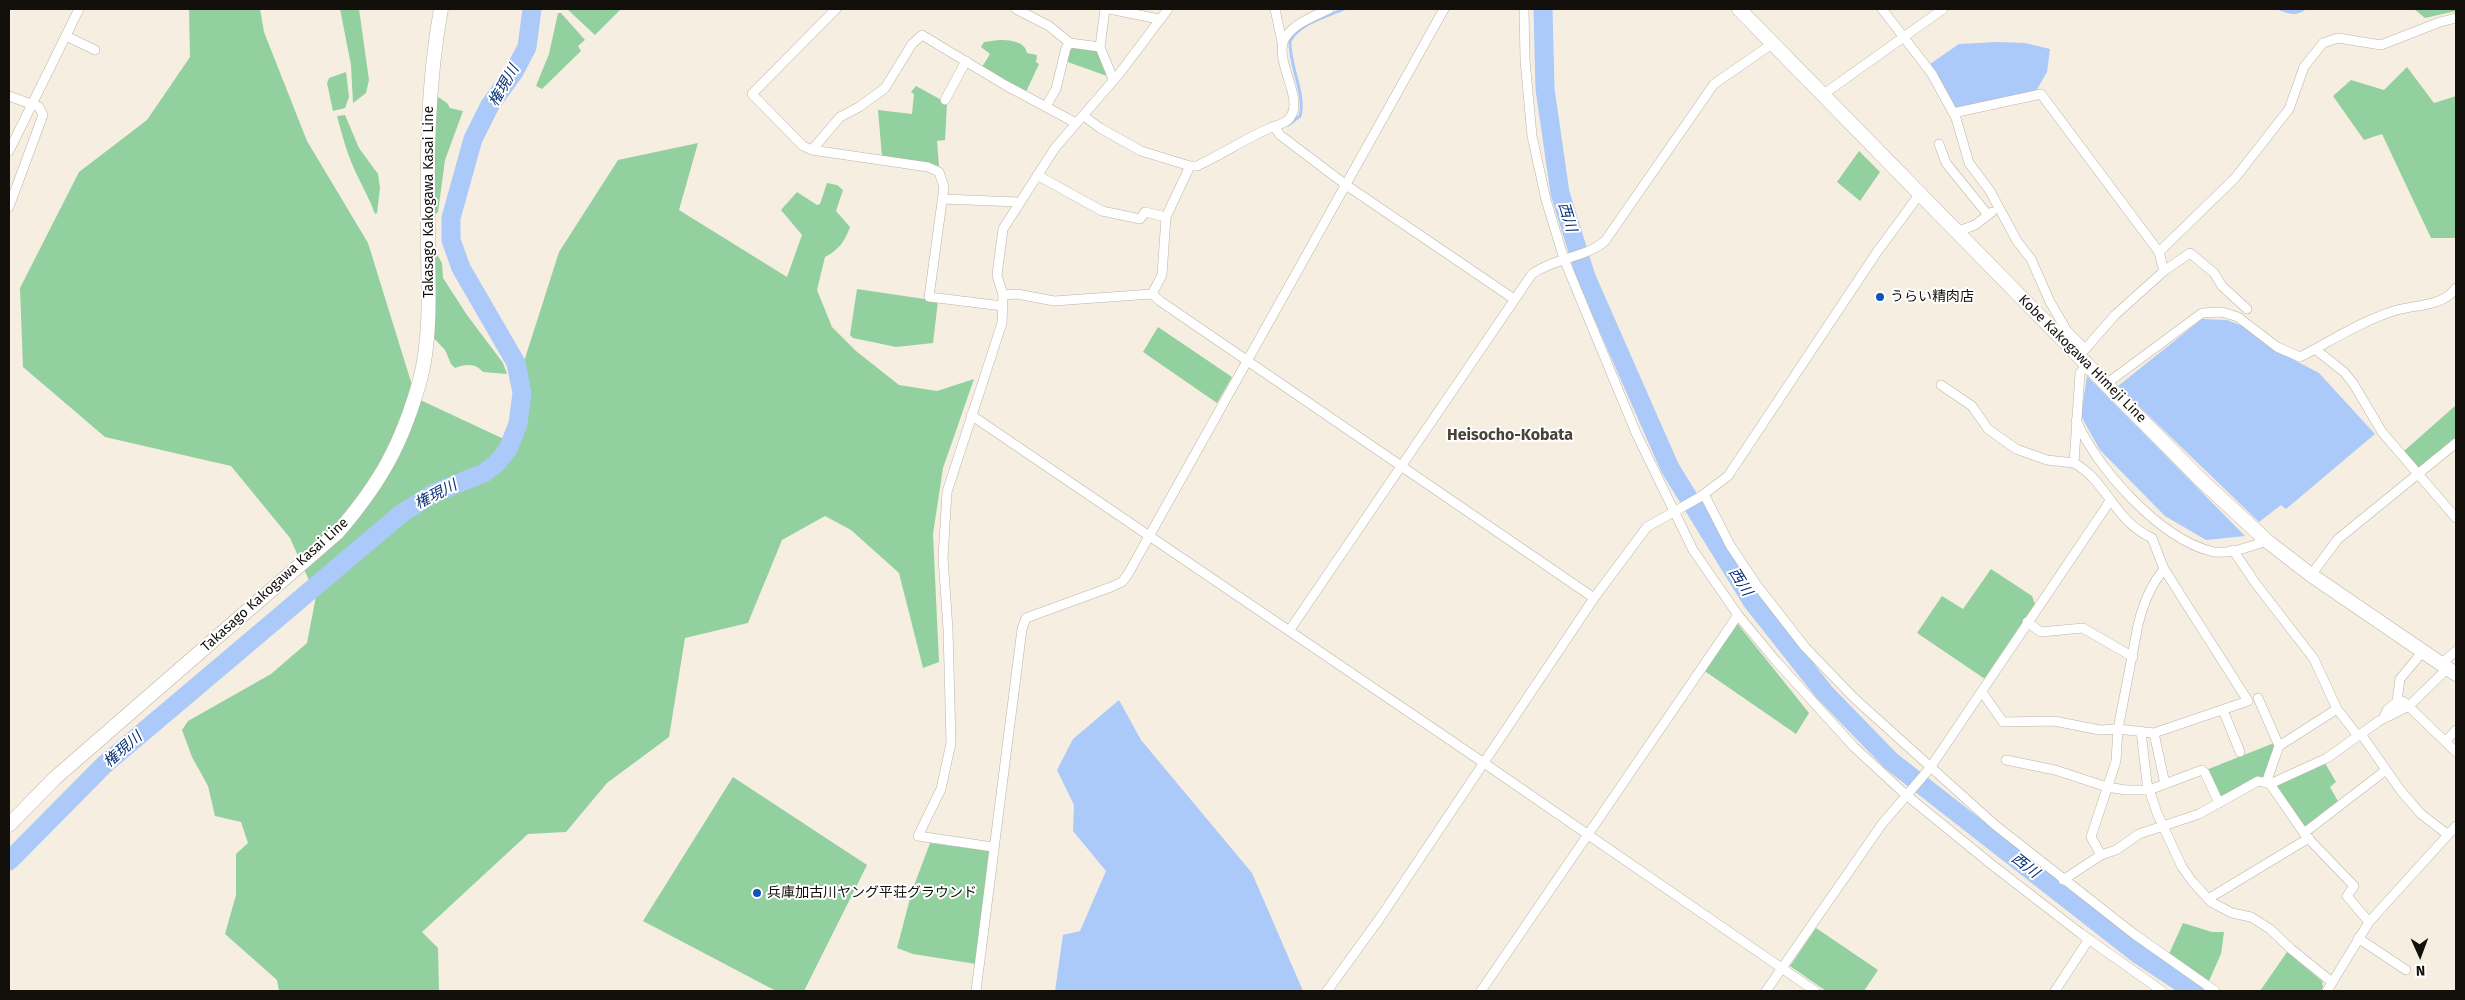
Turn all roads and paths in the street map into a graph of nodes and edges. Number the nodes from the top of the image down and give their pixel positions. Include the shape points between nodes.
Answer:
1 (79, 9) edge
2 (441, 9) edge
3 (836, 9) edge
4 (1016, 9) edge
5 (1105, 9) edge
6 (1109, 9) edge
7 (1168, 9) edge
8 (1275, 9) edge
9 (1329, 9) edge
10 (1444, 9) edge
11 (1524, 9) edge
12 (1738, 9) edge
13 (1882, 9) edge
14 (1942, 9) edge
15 (2456, 18) edge
16 (1159, 19) junction
17 (66, 36) junction
18 (1904, 37) junction
19 (1070, 42) junction
20 (1282, 42) junction
21 (1772, 44) junction
22 (1100, 47) junction
23 (94, 50) dead end
24 (966, 62) junction
25 (1113, 79) junction
26 (9, 96) edge
27 (1822, 96) junction
28 (945, 100) dead end
29 (34, 104) junction
30 (1046, 106) junction
31 (1953, 113) junction
32 (1084, 116) junction
33 (1076, 122) junction
34 (1274, 126) junction
35 (1939, 144) dead end
36 (812, 150) junction
37 (9, 151) edge
38 (1190, 166) junction
39 (1037, 175) junction
40 (1346, 185) junction
41 (1919, 194) junction
42 (942, 199) junction
43 (1019, 202) junction
44 (9, 207) edge
45 (1998, 207) junction
46 (1988, 215) junction
47 (1166, 217) junction
48 (1956, 232) junction
49 (2159, 252) junction
50 (1564, 259) junction
51 (2164, 271) junction
52 (2456, 288) edge
53 (1152, 294) junction
54 (1004, 295) junction
55 (1514, 300) junction
56 (1003, 306) junction
57 (2247, 309) dead end
58 (2315, 349) junction
59 (2084, 356) junction
60 (1248, 360) junction
61 (2106, 384) junction
62 (1941, 385) dead end
63 (971, 415) junction
64 (2076, 420) junction
65 (2456, 443) edge
66 (2074, 463) junction
67 (1400, 466) junction
68 (2419, 474) junction
69 (1702, 496) junction
70 (2110, 501) junction
71 (1673, 511) junction
72 (2456, 518) edge
73 (1149, 536) junction
74 (2267, 541) junction
75 (2233, 550) junction
76 (2164, 569) junction
77 (2311, 575) junction
78 (1594, 598) junction
79 (1738, 615) junction
80 (2027, 622) junction
81 (1289, 631) junction
82 (2424, 650) junction
83 (2456, 651) edge
84 (2133, 657) junction
85 (2449, 668) edge
86 (1982, 692) junction
87 (2258, 698) dead end
88 (2397, 701) junction
89 (2409, 706) junction
90 (2337, 709) junction
91 (2223, 710) junction
92 (2384, 719) junction
93 (2118, 729) junction
94 (2456, 730) edge
95 (2141, 731) junction
96 (2154, 732) junction
97 (2360, 735) junction
98 (2446, 741) junction
99 (2279, 746) junction
100 (2240, 752) dead end
101 (2456, 752) edge
102 (2006, 760) dead end
103 (1484, 763) junction
104 (1930, 768) junction
105 (2386, 770) junction
106 (2166, 784) junction
107 (2268, 784) junction
108 (2107, 788) junction
109 (2149, 790) junction
110 (1905, 794) junction
111 (2220, 803) junction
112 (9, 825) edge
113 (2163, 826) junction
114 (2456, 826) edge
115 (2447, 834) junction
116 (1587, 835) junction
117 (2306, 836) junction
118 (993, 848) junction
119 (2101, 855) junction
120 (2063, 880) junction
121 (2208, 899) junction
122 (2369, 922) junction
123 (2358, 938) junction
124 (2089, 939) junction
125 (1783, 969) junction
126 (2406, 970) dead end
127 (2332, 982) junction
128 (976, 991) edge
129 (1327, 991) edge
130 (1481, 991) edge
131 (1766, 991) edge
132 (1815, 991) edge
133 (2055, 991) edge
134 (2162, 991) edge
135 (2215, 991) edge
136 (2327, 991) edge

1 - 17 street
2 - 112 main road, Takasago Kakogawa Kasai Line via 429,105 427,330 421,378 400,441 385,470 367,498 338,532 55,778
3 - 36 street via 752,94 793,138
4 - 19 street via 1049,26
5 - 22 street
6 - 16 street
7 - 16 street
8 - 20 street
9 - 20 street via 1305,21 1287,34
10 - 40 street
11 - 50 street via 1532,136 1546,200
12 - 21 main road, Kobe Kakogawa Himeji Line
13 - 18 street
14 - 18 street
15 - 49 street via 2381,45 2338,38 2323,44 2304,67 2289,109 2240,171
16 - 25 street
17 - 23 street
17 - 29 street
18 - 27 street
18 - 31 street via 1932,74
19 - 22 street
19 - 30 street via 1056,89
20 - 34 street via 1294,102 1293,113 1288,122
21 - 27 main road, Kobe Kakogawa Himeji Line
21 - 50 street via 1714,84 1610,235 1593,249
22 - 25 street
24 - 28 street
24 - 30 street
24 - 36 street via 920,35 885,88 840,117
25 - 32 street
26 - 29 street
27 - 41 main road, Kobe Kakogawa Himeji Line
29 - 37 street
29 - 44 street via 41,110 43,120
30 - 33 street
31 - 45 street via 1969,163
31 - 49 street via 2041,94
32 - 33 street
32 - 38 street via 1141,151
33 - 39 street
34 - 38 street via 1216,157
34 - 40 street via 1280,135
35 - 46 street via 1946,163
36 - 42 street via 928,167 939,172 943,182
38 - 47 street
39 - 43 street
39 - 47 street via 1102,211 1140,219 1146,212
40 - 55 street
40 - 60 street
41 - 48 main road, Kobe Kakogawa Himeji Line
41 - 69 street via 1728,476
42 - 43 street
42 - 56 street via 929,297
43 - 54 street via 1003,229 1000,244 997,275
45 - 46 street
45 - 59 street via 2031,259 2050,302
46 - 48 street via 1975,225
47 - 53 street via 1162,275
48 - 59 main road, Kobe Kakogawa Himeji Line
49 - 51 street
50 - 55 street via 1545,265 1532,274
50 - 71 street via 1636,433
51 - 57 street via 2190,253 2214,273 2222,286
51 - 59 street via 2115,315
52 - 58 street via 2445,298 2381,316
53 - 54 street via 1054,301 1018,294
53 - 60 street
54 - 56 street
55 - 67 street
56 - 63 street via 994,352
58 - 61 street via 2300,357 2277,347 2238,317 2222,312 2202,312
58 - 68 street via 2344,372 2382,432
59 - 61 main road, Kobe Kakogawa Himeji Line
59 - 64 street
60 - 67 street
60 - 73 street
61 - 74 main road, Kobe Kakogawa Himeji Line
62 - 66 street via 1972,406 1988,429 2016,449 2046,460
63 - 73 street
63 - 118 street via 947,492 943,558 951,743 941,789 918,836
64 - 66 street
64 - 75 street via 2088,446 2102,465 2156,521 2177,536 2211,552
65 - 68 street
66 - 70 street via 2106,493
67 - 78 street
67 - 81 street
68 - 72 street
68 - 77 street via 2338,539
69 - 71 street
69 - 104 street via 1756,584 1806,647 1854,698
70 - 76 street via 2128,523 2152,538
70 - 80 street
71 - 78 street via 1647,527
71 - 79 street via 1694,550
73 - 81 street
73 - 118 street via 1122,582 1026,618
74 - 75 street
74 - 77 main road, Kobe Kakogawa Himeji Line
75 - 90 street via 2314,659
76 - 84 street via 2153,582 2142,609
76 - 91 street via 2248,701
77 - 82 main road, Kobe Kakogawa Himeji Line
78 - 103 street
79 - 110 street via 1854,747
79 - 116 street
80 - 84 street via 2041,632 2083,628
80 - 86 street
81 - 103 street
82 - 85 main road, Kobe Kakogawa Himeji Line
82 - 88 street via 2400,679
83 - 85 street
84 - 93 street
85 - 89 street
86 - 93 street via 2004,722 2054,721 2100,730
86 - 104 street
87 - 99 street
88 - 89 street
88 - 92 street via 2387,710
89 - 92 street
89 - 98 street
90 - 97 street
90 - 99 street
91 - 96 street
91 - 100 street
92 - 97 street
93 - 95 street
93 - 108 street via 2116,761
94 - 98 street
95 - 96 street
95 - 109 street
96 - 106 street
97 - 105 street
97 - 107 street via 2327,758
98 - 101 street
99 - 107 street
102 - 108 street via 2055,770
103 - 116 street
103 - 129 street
104 - 110 street
104 - 120 street
105 - 115 street via 2421,814
105 - 117 street
106 - 109 street
106 - 111 street via 2202,770
107 - 111 street via 2258,782
107 - 117 street
108 - 109 street
108 - 119 street via 2091,837
109 - 113 street
110 - 124 street
110 - 125 street
111 - 113 street
113 - 119 street
113 - 121 street via 2182,867
114 - 115 street
115 - 122 street
116 - 125 street
116 - 130 street
117 - 121 street
117 - 122 street via 2354,886 2347,896
118 - 128 street
119 - 120 street
120 - 135 street
121 - 127 street via 2232,913 2251,917 2270,929
122 - 123 street
123 - 126 street
123 - 127 street
124 - 133 street
124 - 134 street
125 - 131 street
125 - 132 street
127 - 136 street

